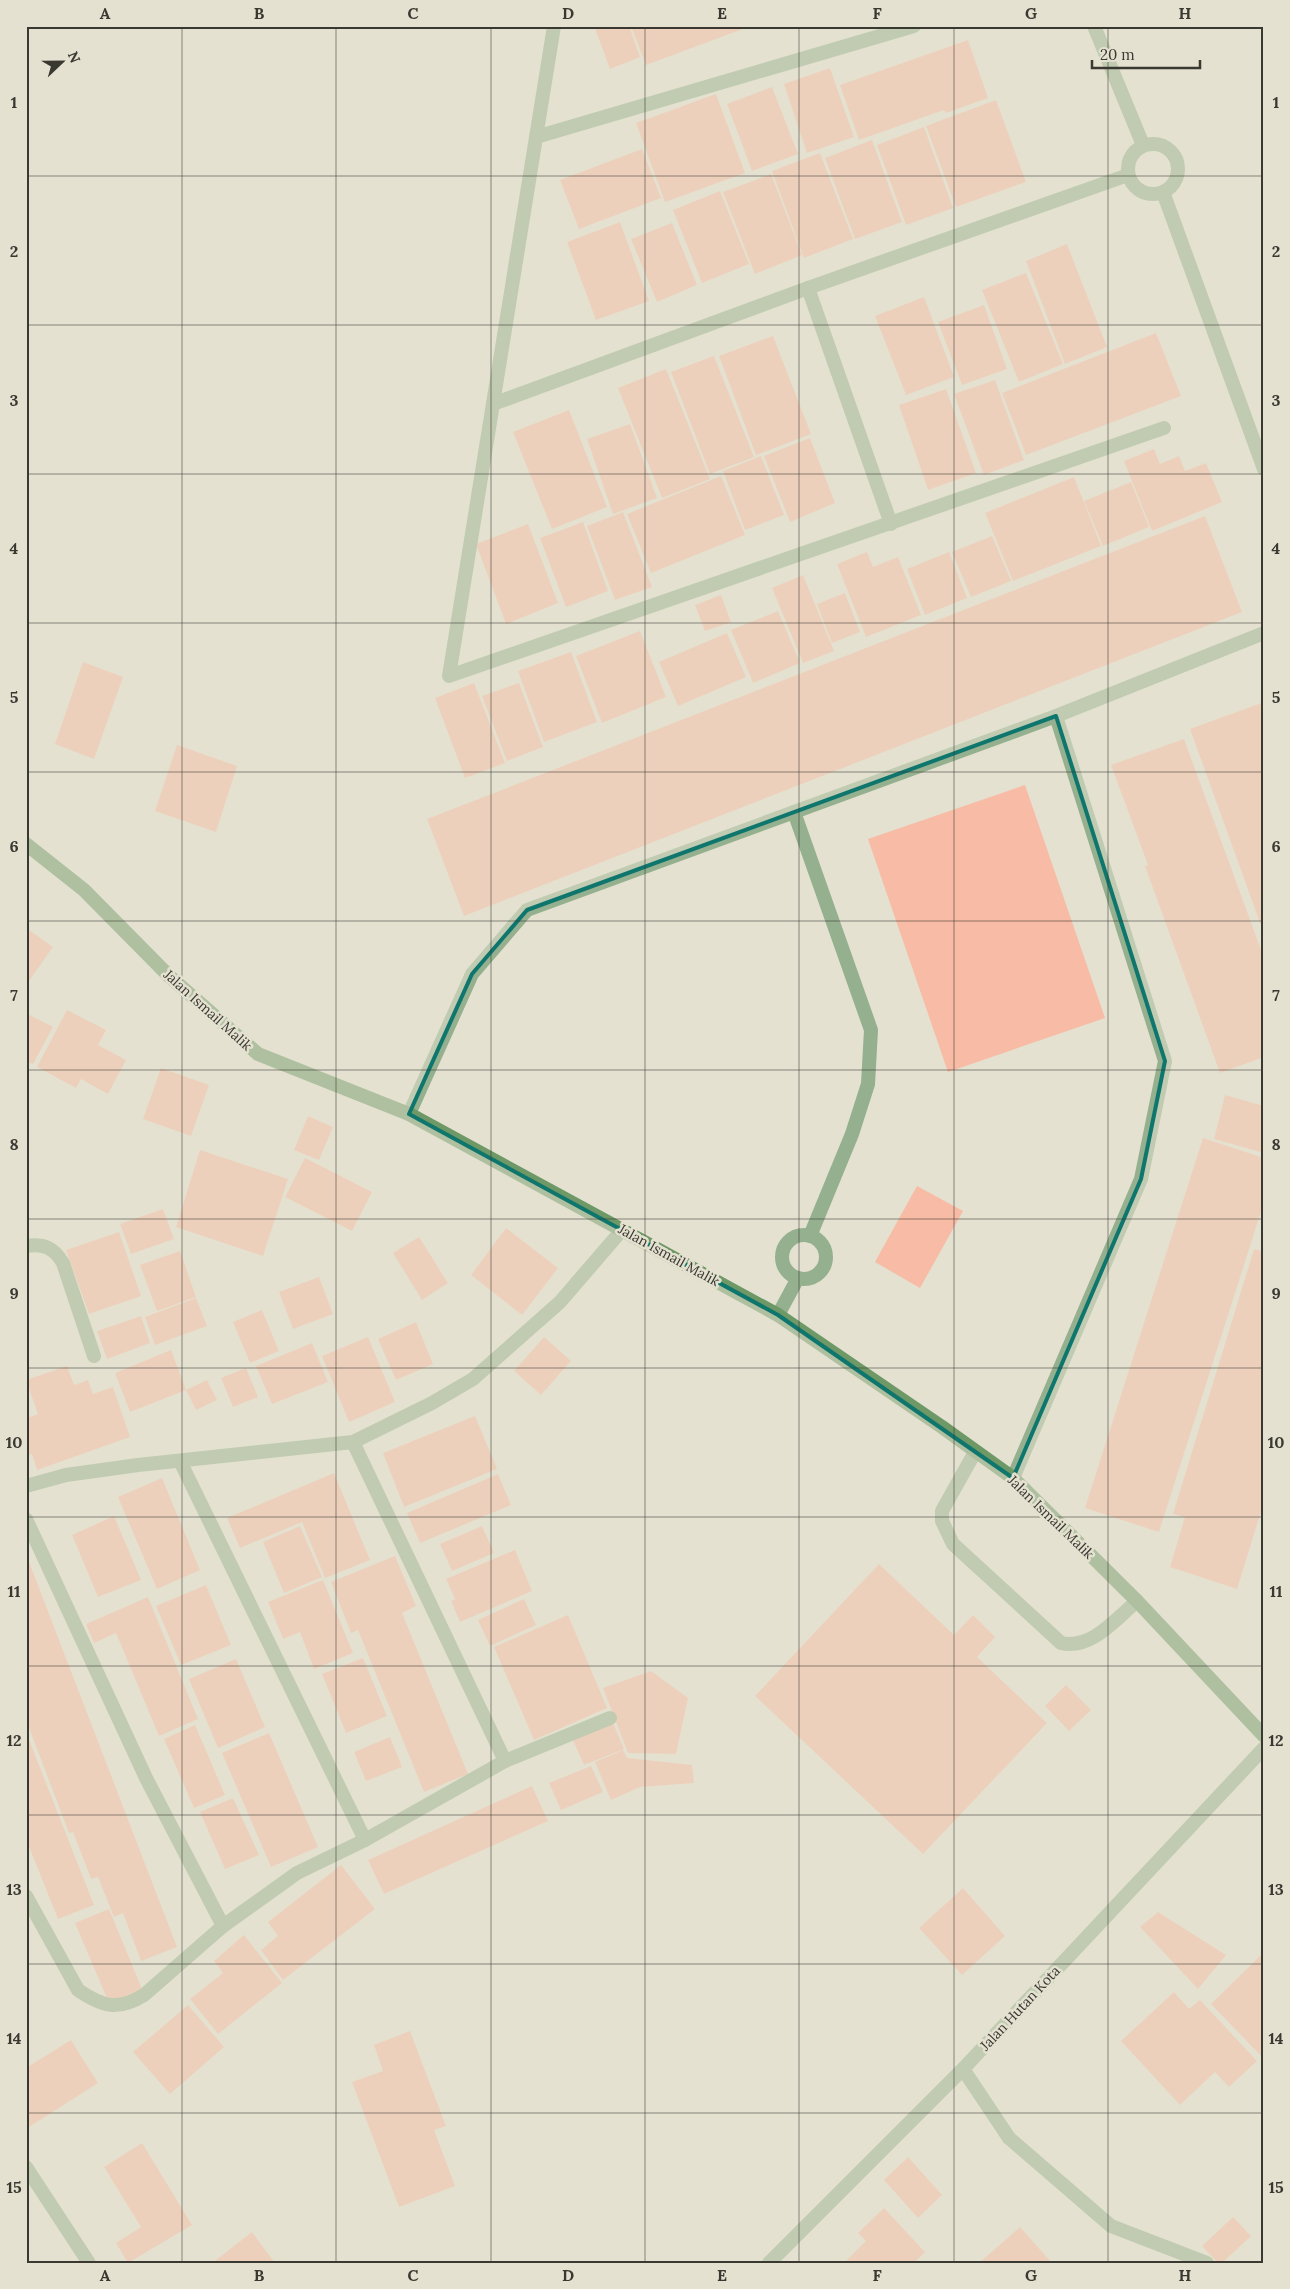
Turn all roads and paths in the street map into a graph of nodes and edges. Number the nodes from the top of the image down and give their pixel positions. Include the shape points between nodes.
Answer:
1 (554, 26) edge
2 (914, 26) edge
3 (1094, 26) edge
4 (536, 137) junction
5 (1143, 145) junction
6 (1128, 175) junction
7 (1162, 192) junction
8 (808, 288) junction
9 (493, 404) junction
10 (1164, 428) dead end
11 (1264, 470) edge
12 (891, 524) junction
13 (1264, 633) edge
14 (1056, 716) junction
15 (794, 812) junction
16 (26, 844) edge
17 (409, 1114) junction
18 (622, 1230) junction
19 (810, 1236) junction
20 (26, 1246) edge
21 (798, 1278) junction
22 (778, 1315) junction
23 (94, 1356) dead end
24 (353, 1442) junction
25 (975, 1452) junction
26 (180, 1461) junction
27 (1013, 1478) junction
28 (26, 1486) edge
29 (26, 1519) edge
30 (1137, 1601) junction
31 (610, 1718) dead end
32 (1264, 1736) edge
33 (1264, 1748) edge
34 (505, 1761) junction
35 (365, 1840) junction
36 (26, 1896) edge
37 (224, 1926) junction
38 (963, 2069) junction
39 (26, 2167) edge
40 (89, 2263) edge
41 (769, 2263) edge
42 (1208, 2263) edge

1 - 4 street
2 - 4 street
3 - 5 street
4 - 9 street
5 - 6 street via 1130,157
5 - 7 street via 1161,145 1174,156 1178,173 1170,188
6 - 7 street via 1131,183 1145,194
6 - 8 street
7 - 11 street
8 - 9 street
8 - 12 street
9 - 12 street via 449,676
10 - 12 street
13 - 14 street
14 - 15 street
14 - 27 street via 1165,1061 1140,1180
15 - 17 street via 526,910 472,974
15 - 19 street via 871,1030 868,1084 852,1134
16 - 17 main road, Jalan Ismail Malik via 84,890 169,976 258,1054
17 - 18 main road, Jalan Ismail Malik
18 - 22 main road, Jalan Ismail Malik
18 - 24 street via 560,1302 473,1378 432,1403
19 - 21 street via 800,1235 792,1239 782,1255 790,1274
19 - 21 street via 825,1248 824,1268 808,1279
20 - 23 street via 46,1246 56,1251
21 - 22 street
22 - 25 main road, Jalan Ismail Malik via 942,1426
24 - 26 street
24 - 34 street
25 - 27 main road, Jalan Ismail Malik
25 - 30 street via 942,1511 946,1531 966,1557 1061,1643 1088,1642
26 - 28 street via 66,1476
26 - 35 street
27 - 30 main road, Jalan Ismail Malik
29 - 37 street via 146,1778
30 - 32 main road, Jalan Ismail Malik
31 - 34 street
33 - 38 street, Jalan Hutan Kota
34 - 35 street
35 - 37 street via 297,1873
36 - 37 street via 78,1990 107,2005 129,2004 144,1995
38 - 41 street, Jalan Hutan Kota
38 - 42 street via 1009,2138 1111,2226
39 - 40 street

